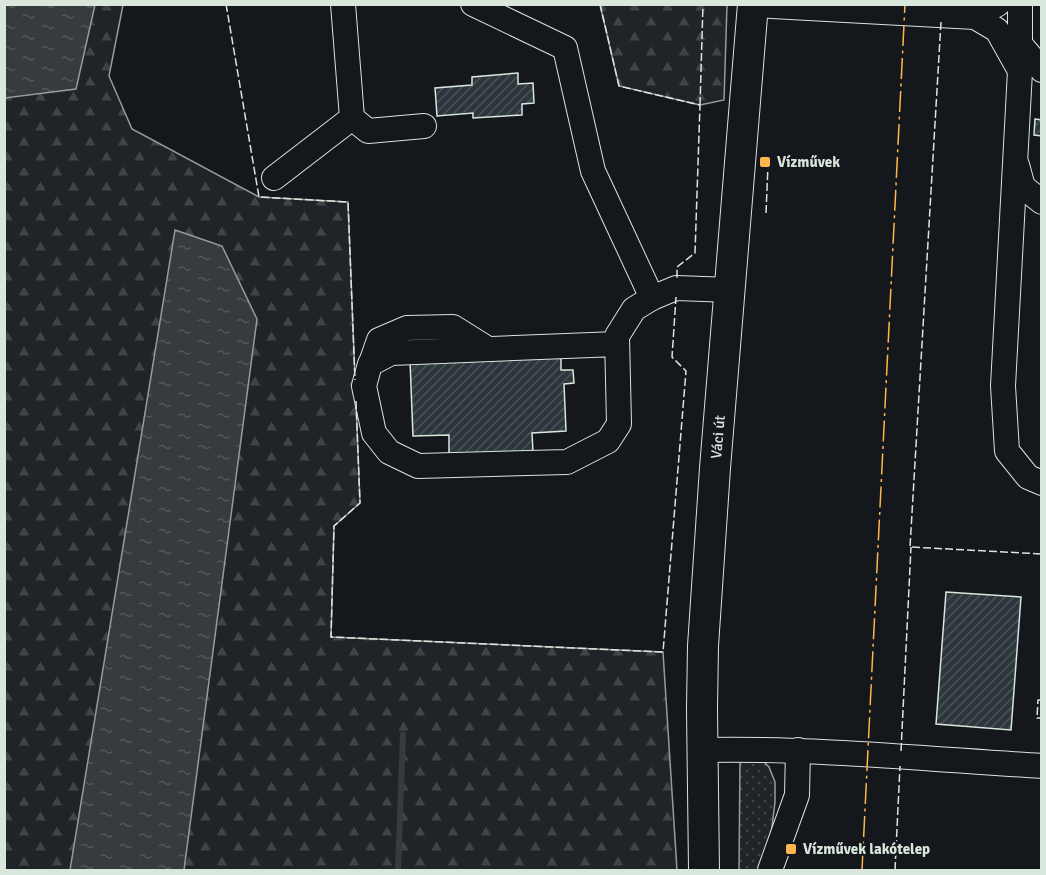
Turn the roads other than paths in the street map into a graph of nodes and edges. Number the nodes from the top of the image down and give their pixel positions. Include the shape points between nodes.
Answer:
1 (343, 4) edge
2 (473, 4) edge
3 (998, 4) edge
4 (1020, 4) edge
5 (753, 5) edge
6 (975, 17) junction
7 (997, 30) junction
8 (1020, 44) junction
9 (1030, 70) edge
10 (352, 118) junction
11 (424, 126) dead end
12 (1016, 163) junction
13 (274, 178) dead end
14 (1041, 202) edge
15 (731, 290) junction
16 (652, 298) junction
17 (617, 344) junction
18 (1041, 483) edge
19 (702, 750) junction
20 (798, 750) junction
21 (1041, 766) edge
22 (704, 870) edge
23 (770, 870) edge

1 - 10 lane
2 - 16 lane via 565,48 593,171
3 - 6 lane
4 - 8 lane
5 - 6 lane
5 - 15 main road, Váci út
6 - 7 lane
7 - 8 lane
7 - 9 lane
8 - 9 lane
9 - 12 lane
10 - 11 lane via 368,131
10 - 13 lane
12 - 14 lane via 1023,188
12 - 18 lane via 1004,386 1007,451 1028,477
15 - 16 lane via 676,288
15 - 19 main road, Váci út via 703,646
16 - 17 lane via 634,309 617,336
17 - 17 lane via 619,424 608,441 567,462 418,466 389,452 374,433 364,386 370,364 391,352
19 - 20 lane
19 - 22 main road, Váci út
20 - 21 lane
20 - 23 lane via 797,795

